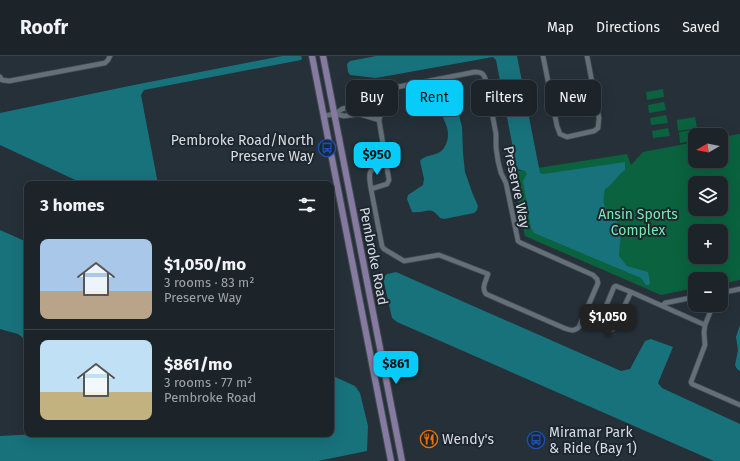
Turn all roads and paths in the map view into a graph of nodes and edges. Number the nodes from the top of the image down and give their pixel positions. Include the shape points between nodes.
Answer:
1 (312, 56) edge
2 (323, 56) edge
3 (543, 56) edge
4 (588, 56) edge
5 (109, 58) edge
6 (1, 78) edge
7 (398, 87) edge
8 (346, 108) edge
9 (335, 114) junction
10 (323, 116) junction
11 (346, 116) edge
12 (367, 116) edge
13 (380, 116) edge
14 (379, 120) junction
15 (386, 165) junction
16 (371, 189) junction
17 (740, 289) edge
18 (728, 291) edge
19 (631, 292) junction
20 (688, 298) edge
21 (662, 305) junction
22 (710, 312) edge
23 (373, 313) junction
24 (362, 315) junction
25 (705, 325) junction
26 (740, 405) edge
27 (390, 461) edge
28 (402, 461) edge

1 - 10 main road, Pembroke Road
2 - 9 main road, Pembroke Road
3 - 4 street via 557,126 560,134 567,136 598,128 599,118
5 - 6 street via 105,62 9,81
7 - 16 street, Preserve Way via 475,72 482,73 496,134 498,161 506,183 518,241 597,279 598,283 579,328 572,331 486,294 483,287 488,274 439,255 404,261 384,249
8 - 9 street
9 - 10 street
9 - 11 street
9 - 23 main road, Pembroke Road
10 - 24 main road, Pembroke Road
12 - 14 street
13 - 14 street, Preserve Way
14 - 15 street, Preserve Way
15 - 16 street via 370,171
15 - 16 street, Preserve Way via 389,180 387,184
17 - 18 street
19 - 19 street via 619,286 614,287 600,325 611,330 614,328
19 - 21 street
20 - 21 street
21 - 25 street
22 - 25 street
23 - 24 main road
23 - 28 main road, Pembroke Road
24 - 27 main road, Pembroke Road
25 - 26 street via 705,345 691,382

